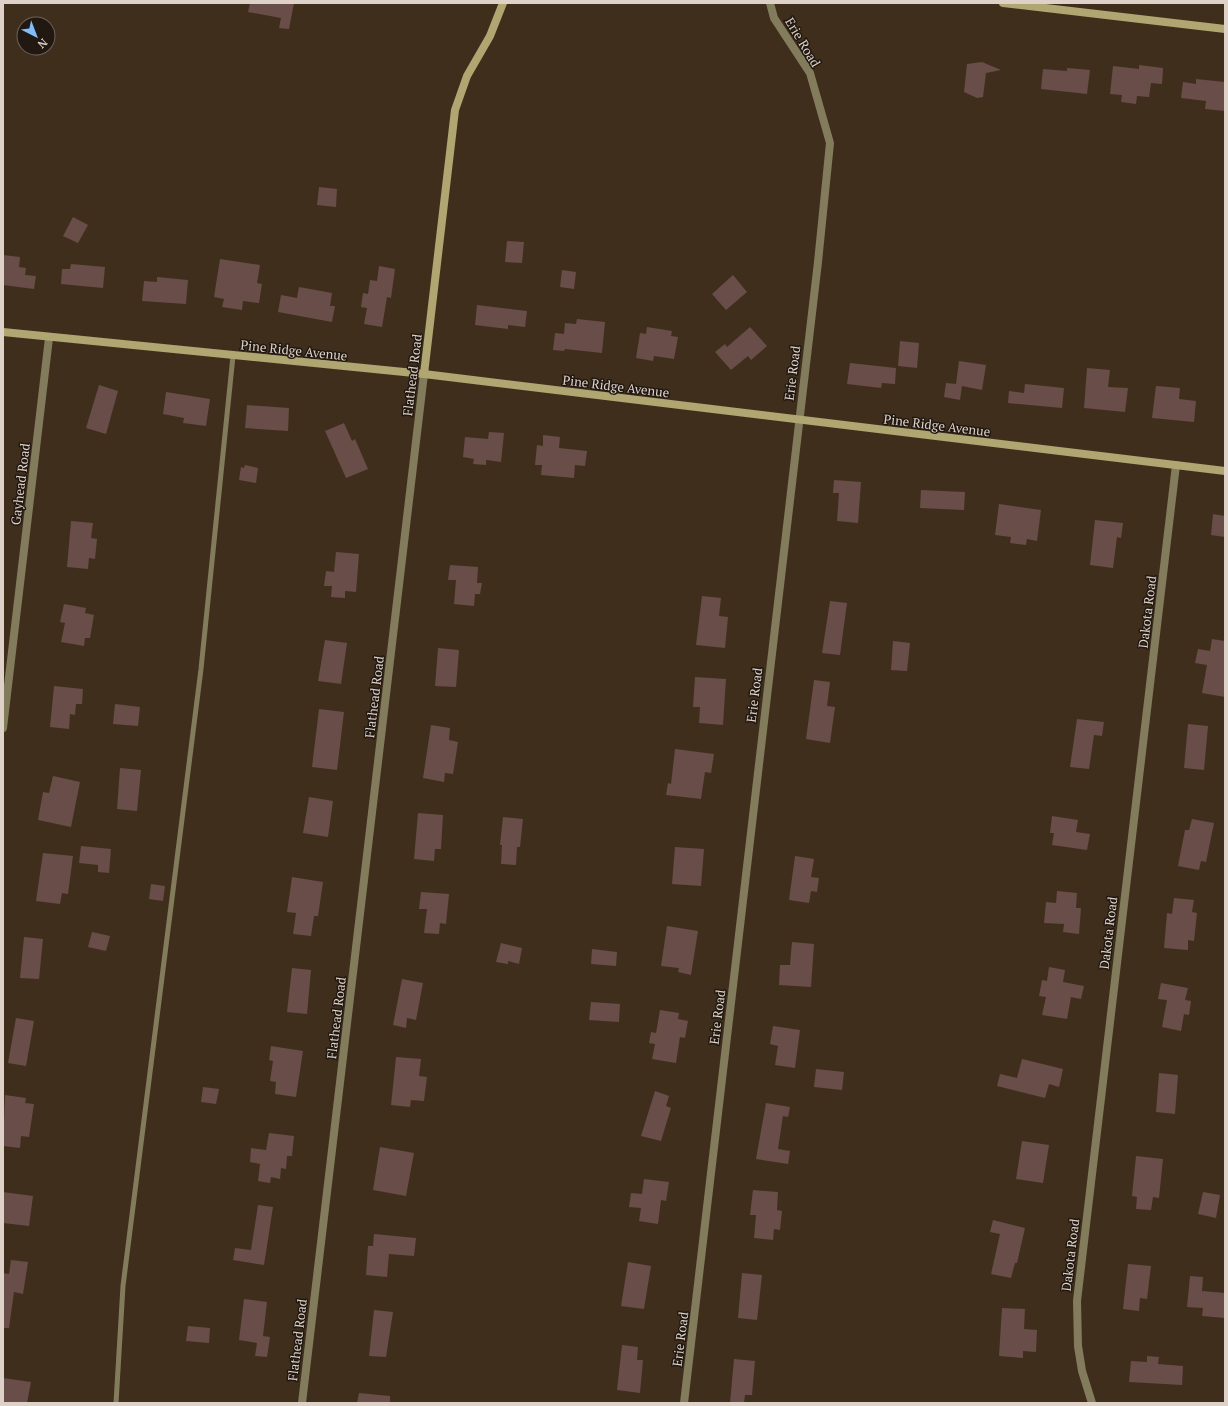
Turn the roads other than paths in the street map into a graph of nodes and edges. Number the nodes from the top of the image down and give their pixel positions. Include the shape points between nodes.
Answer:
1 (503, 3) edge
2 (770, 3) edge
3 (1003, 3) edge
4 (1225, 29) edge
5 (3, 332) edge
6 (50, 338) junction
7 (233, 356) junction
8 (424, 374) junction
9 (798, 421) junction
10 (1176, 465) junction
11 (1225, 471) edge
12 (3, 728) edge
13 (116, 1403) edge
14 (302, 1403) edge
15 (684, 1403) edge
16 (1092, 1403) edge

1 - 8 street, Flathead Road via 490,36 467,76 455,110
2 - 9 street, Erie Road via 774,18 810,73 830,143
3 - 4 street
5 - 6 street, Pine Ridge Avenue
6 - 7 street, Pine Ridge Avenue
6 - 12 street, Gayhead Road
7 - 8 street, Pine Ridge Avenue
7 - 13 lane via 201,669 123,1286
8 - 9 street, Pine Ridge Avenue
8 - 14 street, Flathead Road
9 - 10 street, Pine Ridge Avenue
9 - 15 street, Erie Road
10 - 11 street, Pine Ridge Avenue
10 - 16 street, Dakota Road via 1077,1301 1078,1346 1082,1372

